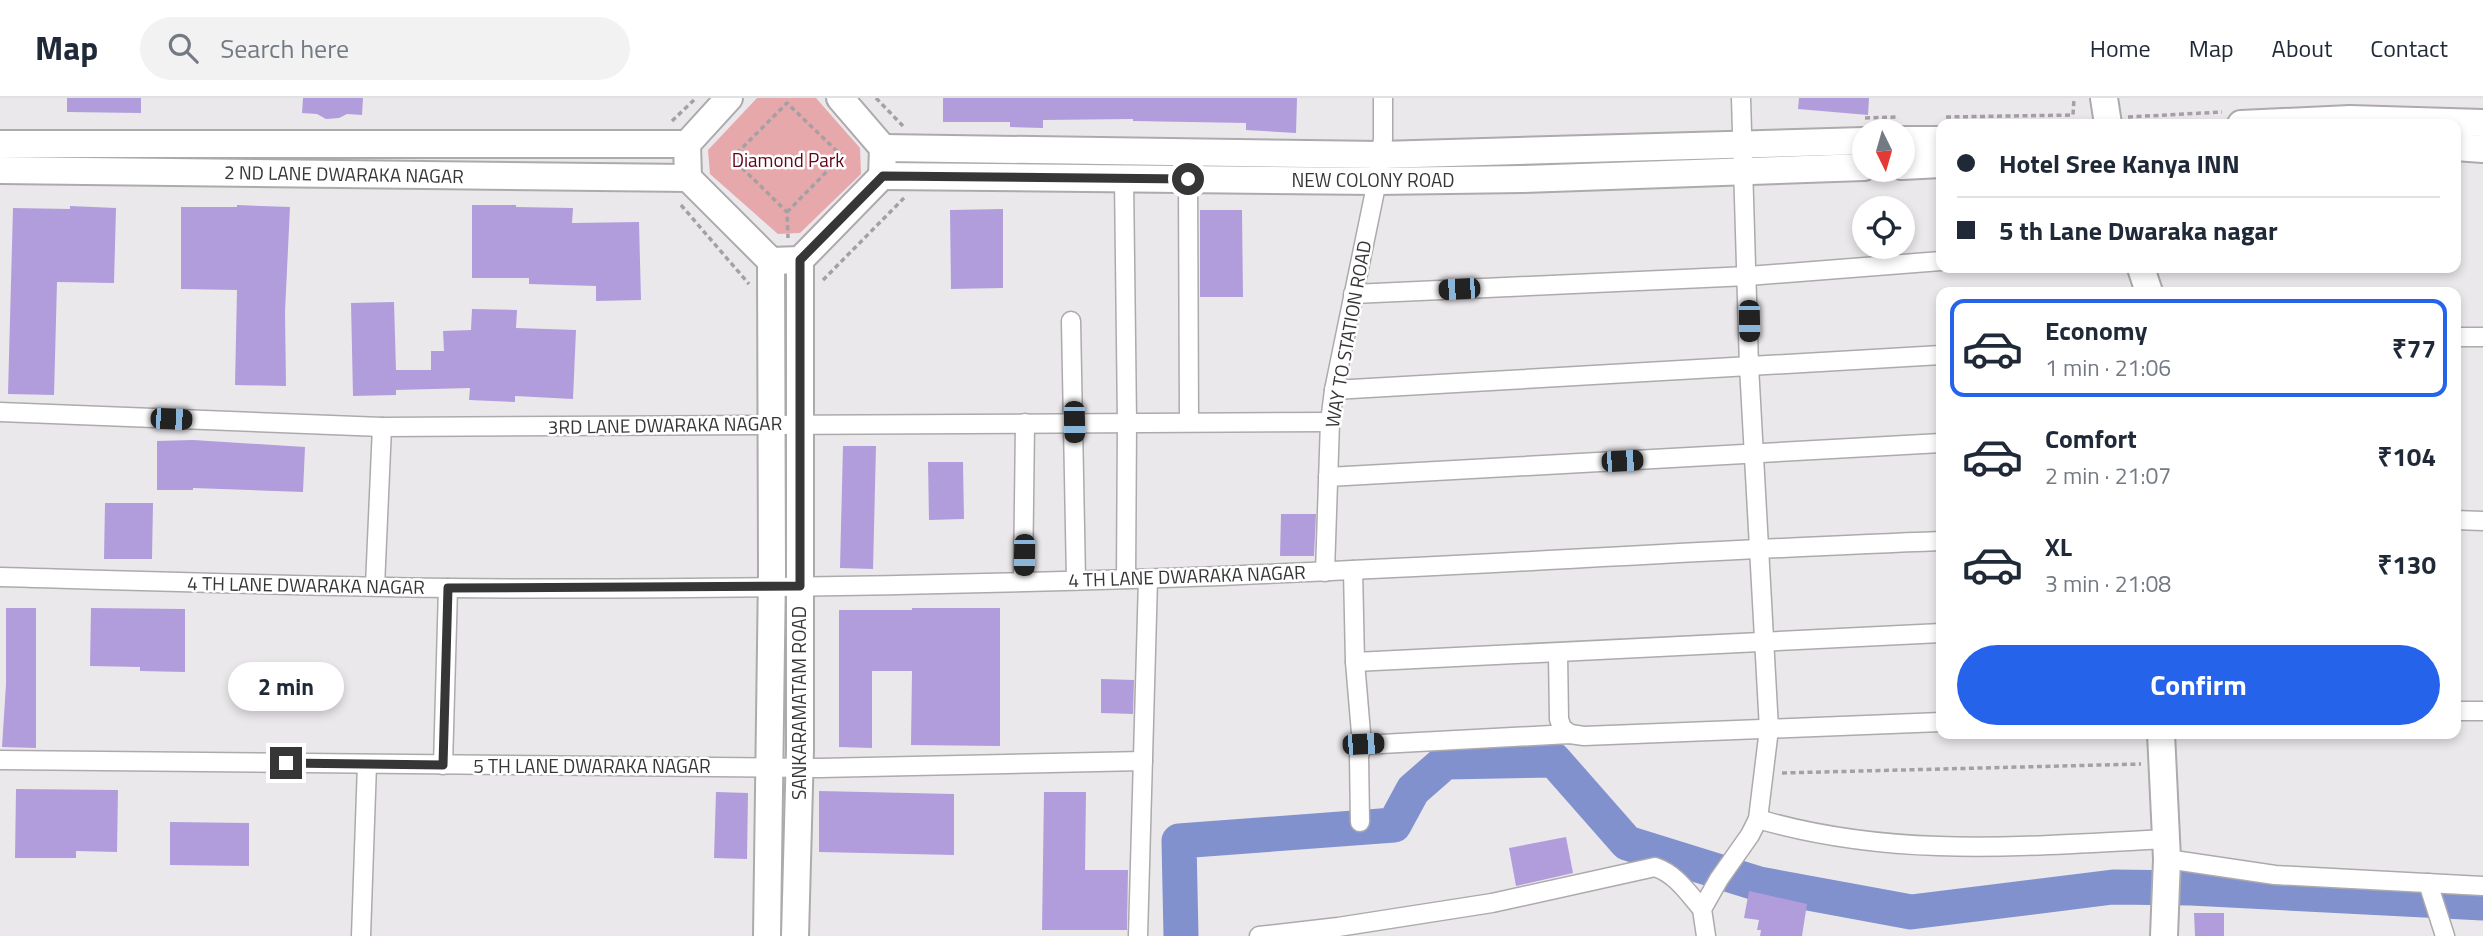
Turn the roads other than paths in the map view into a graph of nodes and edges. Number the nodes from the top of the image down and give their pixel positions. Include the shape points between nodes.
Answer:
1 (729, 98) edge
2 (840, 98) edge
3 (1383, 98) edge
4 (1741, 98) edge
5 (2088, 98) edge
6 (2104, 98) edge
7 (2089, 119) edge
8 (2107, 119) edge
9 (2461, 122) edge
10 (2483, 123) edge
11 (1936, 128) edge
12 (1915, 129) edge
13 (1852, 131) edge
14 (0, 144) edge
15 (687, 144) junction
16 (1744, 144) junction
17 (2461, 147) edge
18 (883, 148) junction
19 (2483, 149) edge
20 (1381, 155) junction
21 (1936, 164) edge
22 (1915, 165) edge
23 (1852, 168) edge
24 (0, 170) edge
25 (1744, 172) junction
26 (883, 176) junction
27 (688, 178) junction
28 (1124, 178) junction
29 (1188, 179) junction
30 (1377, 181) junction
31 (800, 260) junction
32 (771, 261) junction
33 (1936, 261) edge
34 (1748, 276) junction
35 (1353, 294) junction
36 (1071, 321) dead end
37 (2461, 337) edge
38 (2483, 337) edge
39 (1936, 355) edge
40 (1749, 366) junction
41 (1334, 390) junction
42 (0, 412) edge
43 (1074, 422) junction
44 (1127, 422) junction
45 (1189, 422) junction
46 (1330, 422) junction
47 (1025, 423) junction
48 (771, 424) junction
49 (801, 424) junction
50 (382, 427) junction
51 (1936, 443) edge
52 (1756, 454) junction
53 (1328, 477) junction
54 (2461, 520) edge
55 (2483, 521) edge
56 (1936, 541) edge
57 (1760, 548) junction
58 (1353, 570) junction
59 (1325, 572) junction
60 (0, 577) edge
61 (1126, 579) junction
62 (1148, 579) junction
63 (1076, 580) junction
64 (1023, 581) junction
65 (375, 586) junction
66 (772, 586) junction
67 (800, 586) junction
68 (448, 588) junction
69 (1936, 633) edge
70 (1766, 641) junction
71 (1558, 653) junction
72 (1355, 662) junction
73 (2461, 710) edge
74 (2483, 711) edge
75 (1936, 722) edge
76 (1769, 729) junction
77 (1570, 734) junction
78 (2161, 739) edge
79 (1363, 744) junction
80 (0, 760) edge
81 (1143, 761) junction
82 (367, 764) junction
83 (443, 765) junction
84 (769, 767) junction
85 (800, 768) junction
86 (1758, 819) junction
87 (1360, 822) dead end
88 (2166, 856) junction
89 (2483, 886) edge
90 (2430, 889) junction
91 (1702, 909) junction
92 (1338, 932) edge
93 (361, 936) edge
94 (767, 936) edge
95 (795, 936) edge
96 (1138, 936) edge
97 (1259, 936) edge
98 (1706, 936) edge
99 (2164, 936) edge
100 (2445, 936) edge

1 - 15 main road
2 - 18 main road
3 - 20 street, WAY TO STATION ROAD
4 - 16 street
5 - 7 main road
6 - 8 main road
9 - 10 main road
11 - 12 main road
13 - 16 main road, NEW COLONY ROAD
14 - 15 main road, 2 ND LANE DWARAKA NAGAR
15 - 27 main road
16 - 20 main road, NEW COLONY ROAD
16 - 25 street
17 - 19 main road
18 - 20 main road, NEW COLONY ROAD
18 - 26 main road
20 - 30 street, WAY TO STATION ROAD
21 - 22 main road
23 - 25 main road, NEW COLONY ROAD
24 - 27 main road, 2 ND LANE DWARAKA NAGAR
25 - 30 main road, NEW COLONY ROAD
25 - 34 street
26 - 28 main road, NEW COLONY ROAD
26 - 31 main road
27 - 32 main road
28 - 29 main road, NEW COLONY ROAD
28 - 44 street
29 - 30 main road, NEW COLONY ROAD
29 - 45 street
30 - 35 street, WAY TO STATION ROAD
31 - 32 main road
31 - 49 main road, SANKARAMATAM ROAD
32 - 48 main road, SANKARAMATAM ROAD
33 - 34 street
34 - 35 street
34 - 40 street
35 - 41 street, WAY TO STATION ROAD
36 - 43 street
37 - 38 street
39 - 40 street
40 - 41 street
40 - 52 street
41 - 46 street, WAY TO STATION ROAD
42 - 50 street, 3RD LANE DWARAKA NAGAR
43 - 44 street, 3RD LANE DWARAKA NAGAR
43 - 47 street, 3RD LANE DWARAKA NAGAR
43 - 63 street
44 - 45 street, 3RD LANE DWARAKA NAGAR
44 - 61 street
45 - 46 street, 3RD LANE DWARAKA NAGAR
46 - 53 street, WAY TO STATION ROAD
47 - 49 street, 3RD LANE DWARAKA NAGAR
47 - 64 street
48 - 49 street, 3RD LANE DWARAKA NAGAR
48 - 50 street, 3RD LANE DWARAKA NAGAR
48 - 66 main road, SANKARAMATAM ROAD
49 - 67 main road, SANKARAMATAM ROAD
50 - 65 street
51 - 52 street
52 - 53 street
52 - 57 street
53 - 59 street, WAY TO STATION ROAD
54 - 55 street
56 - 57 street, 4 TH LANE DWARAKA NAGAR
57 - 58 street, 4 TH LANE DWARAKA NAGAR
57 - 70 street
58 - 59 street, 4 TH LANE DWARAKA NAGAR
58 - 72 street
59 - 62 street, 4 TH LANE DWARAKA NAGAR
60 - 65 street, 4 TH LANE DWARAKA NAGAR
61 - 62 street, 4 TH LANE DWARAKA NAGAR
61 - 63 street, 4 TH LANE DWARAKA NAGAR
62 - 81 street
63 - 64 street, 4 TH LANE DWARAKA NAGAR
64 - 67 street, 4 TH LANE DWARAKA NAGAR
65 - 68 street, 4 TH LANE DWARAKA NAGAR
66 - 67 street, 4 TH LANE DWARAKA NAGAR
66 - 68 street, 4 TH LANE DWARAKA NAGAR
66 - 84 main road, SANKARAMATAM ROAD
67 - 85 main road, SANKARAMATAM ROAD
68 - 83 street
69 - 70 street
70 - 71 street
70 - 76 street
71 - 72 street
71 - 77 street via 1559,719
72 - 79 street
73 - 74 street
75 - 76 street
76 - 77 street
76 - 86 street
77 - 79 street
78 - 88 main road
79 - 87 street via 1359,756
80 - 82 street, 5 TH LANE DWARAKA NAGAR
81 - 85 street, 5 TH LANE DWARAKA NAGAR
81 - 96 street
82 - 83 street, 5 TH LANE DWARAKA NAGAR
82 - 93 street
83 - 84 street, 5 TH LANE DWARAKA NAGAR
84 - 85 street, 5 TH LANE DWARAKA NAGAR
84 - 94 main road, SANKARAMATAM ROAD
85 - 95 main road, SANKARAMATAM ROAD
86 - 88 street via 1831,838 1873,843
86 - 91 street
88 - 90 street via 2275,875
88 - 99 main road
89 - 90 street
90 - 100 street
91 - 92 street via 1675,878 1656,867
91 - 98 street
92 - 97 street

